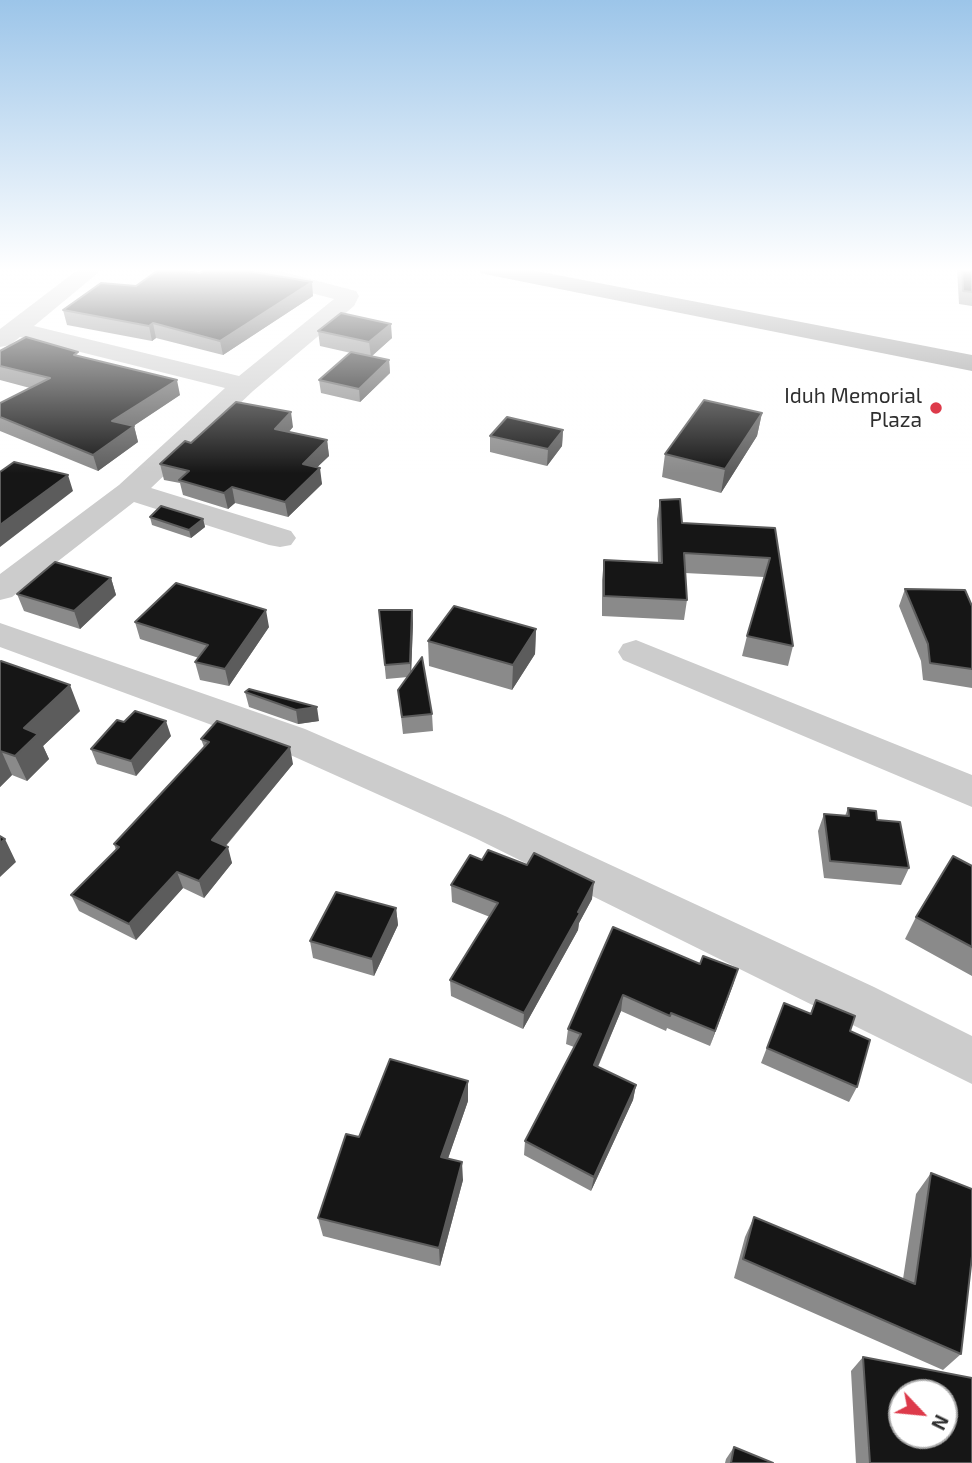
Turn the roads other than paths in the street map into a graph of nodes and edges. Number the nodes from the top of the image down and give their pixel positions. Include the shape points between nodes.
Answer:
1 (15, 336) edge
2 (304, 336) edge
3 (836, 336) edge
4 (893, 336) edge
5 (972, 352) edge
6 (972, 363) edge
7 (244, 386) junction
8 (130, 491) junction
9 (280, 538) dead end
10 (0, 590) edge
11 (0, 634) edge
12 (636, 652) dead end
13 (972, 792) edge
14 (972, 1061) edge

1 - 7 street
2 - 7 street
3 - 6 highway
4 - 5 highway
7 - 8 street
8 - 9 street
8 - 10 street
11 - 14 street via 303,744 502,832
12 - 13 street

